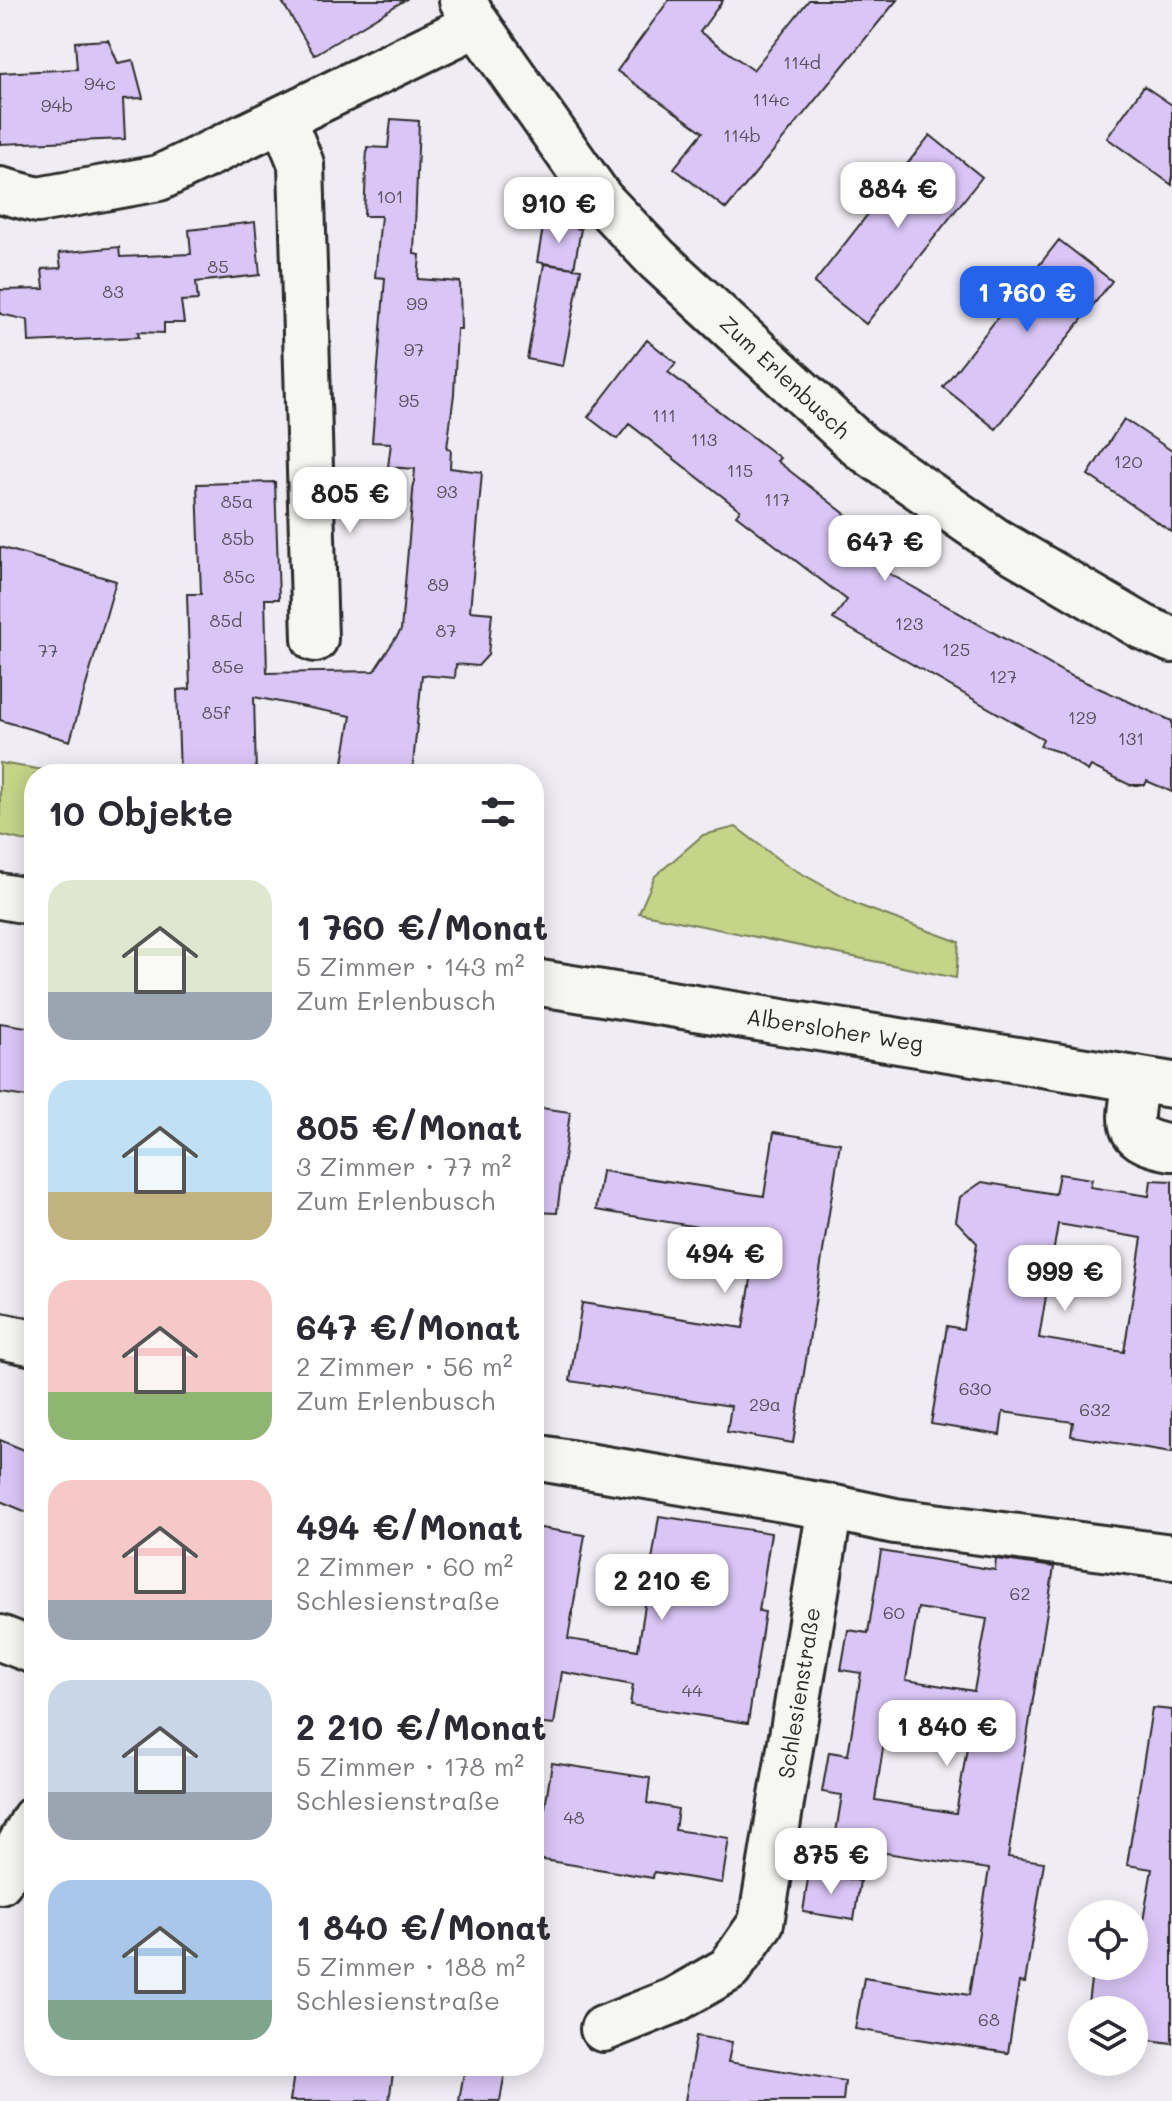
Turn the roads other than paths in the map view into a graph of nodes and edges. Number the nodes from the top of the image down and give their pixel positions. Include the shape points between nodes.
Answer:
1 (470, 12) edge
2 (283, 119) junction
3 (0, 190) edge
4 (315, 639) dead end
5 (1172, 640) edge
6 (0, 896) edge
7 (24, 900) edge
8 (544, 984) edge
9 (1154, 1082) edge
10 (1172, 1148) edge
11 (0, 1336) edge
12 (24, 1341) edge
13 (544, 1459) edge
14 (830, 1507) junction
15 (1172, 1557) edge
16 (0, 1638) edge
17 (24, 1647) edge
18 (24, 1836) edge
19 (3, 1871) edge
20 (603, 2029) dead end

1 - 2 street, Zum Erlenbusch
1 - 5 street, Zum Erlenbusch via 601,200 657,259 861,447 996,541
2 - 3 street, Zum Erlenbusch via 159,178 38,200
2 - 4 street via 301,164
6 - 7 street
8 - 9 street, Albersloher Weg
9 - 10 street, Albersloher Weg via 1130,1121 1136,1135 1149,1144
11 - 12 street
13 - 14 street
14 - 15 street via 895,1521
14 - 20 street, Schlesienstraße via 761,1923 729,1969 673,2001
16 - 17 street
18 - 19 street

